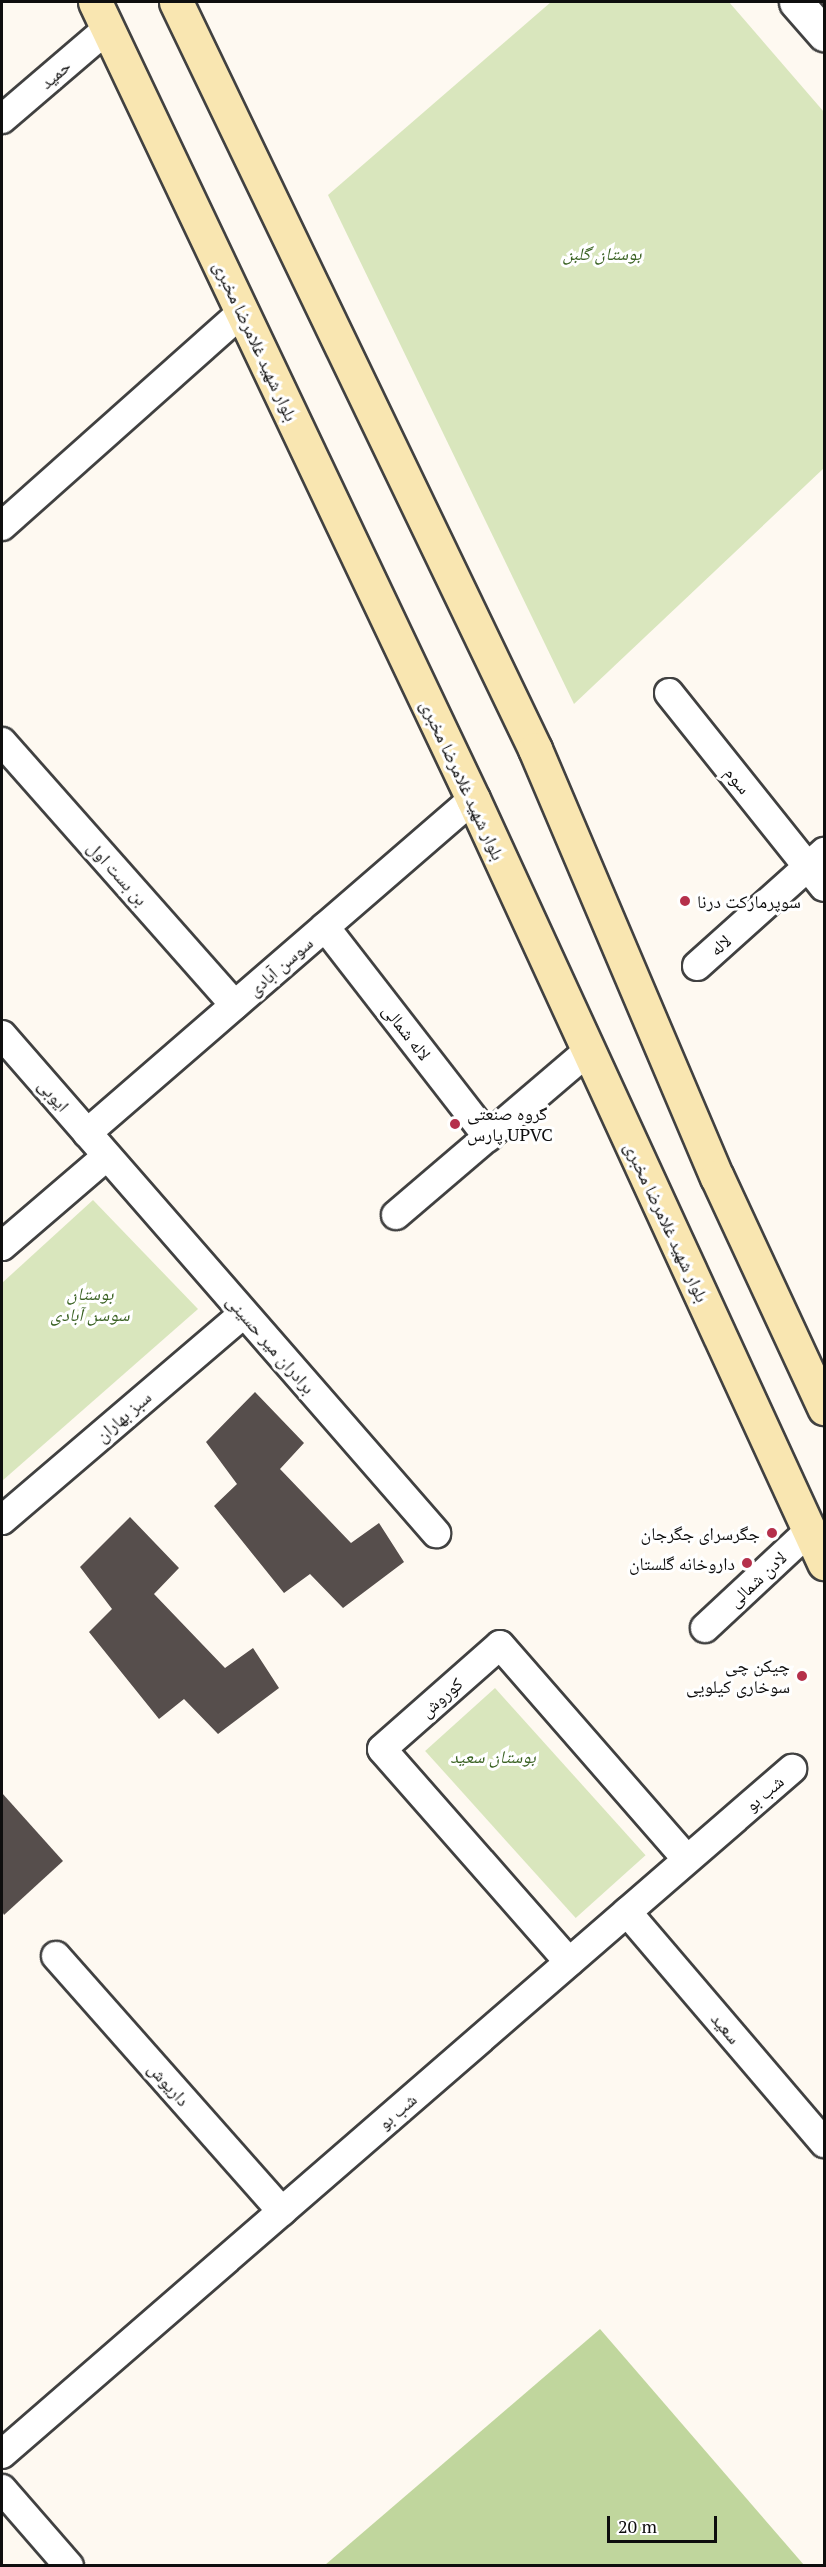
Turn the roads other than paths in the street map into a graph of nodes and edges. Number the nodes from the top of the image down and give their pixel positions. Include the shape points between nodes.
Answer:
1 (176, 2) edge
2 (796, 2) edge
3 (101, 15) edge
4 (825, 34) edge
5 (2, 119) edge
6 (242, 312) junction
7 (2, 526) edge
8 (669, 693) dead end
9 (2, 742) edge
10 (472, 799) junction
11 (819, 869) edge
12 (326, 927) junction
13 (697, 966) dead end
14 (235, 1005) junction
15 (2, 1035) edge
16 (588, 1051) junction
17 (87, 1133) junction
18 (488, 1137) junction
19 (106, 1156) junction
20 (396, 1215) dead end
21 (2, 1246) edge
22 (244, 1313) junction
23 (825, 1408) edge
24 (2, 1520) edge
25 (810, 1530) junction
26 (436, 1533) dead end
27 (825, 1563) edge
28 (705, 1628) dead end
29 (792, 1768) dead end
30 (687, 1859) junction
31 (627, 1912) junction
32 (56, 1956) dead end
33 (569, 1962) junction
34 (825, 2144) edge
35 (282, 2211) junction
36 (2, 2454) edge
37 (2, 2489) edge
38 (69, 2565) edge

1 - 23 main road via 535,749 717,1177
2 - 4 street
3 - 5 street, حمید
3 - 6 main road, بلوار شهید غلامرضا مخبری
6 - 7 street
6 - 10 main road, بلوار شهید غلامرضا مخبری
8 - 11 street, سوم
9 - 14 street, بن بست اول
10 - 12 street, سوسن آبادی
10 - 16 main road, بلوار شهید غلامرضا مخبری
11 - 13 street, لاله
12 - 14 street, سوسن آبادی
12 - 18 street, لاله شمالی
14 - 17 street, سوسن آبادی
15 - 17 street, ایوبی
16 - 18 street
16 - 25 main road, بلوار شهید غلامرضا مخبری
17 - 19 street, ایوبی
18 - 20 street
19 - 21 street
19 - 22 street, برادران میر حسینی
22 - 24 street, سبز بهاران
22 - 26 street, برادران میر حسینی
25 - 27 main road, بلوار شهید غلامرضا مخبری
25 - 28 street, لادن شمالی
29 - 30 street, شب بو
30 - 31 street, شب بو
30 - 33 street, کوروش via 500,1645 382,1749
31 - 33 street, شب بو
31 - 34 street, سعید
32 - 35 street, داریوش
33 - 35 street, شب بو
35 - 36 street, شب بو
37 - 38 street

